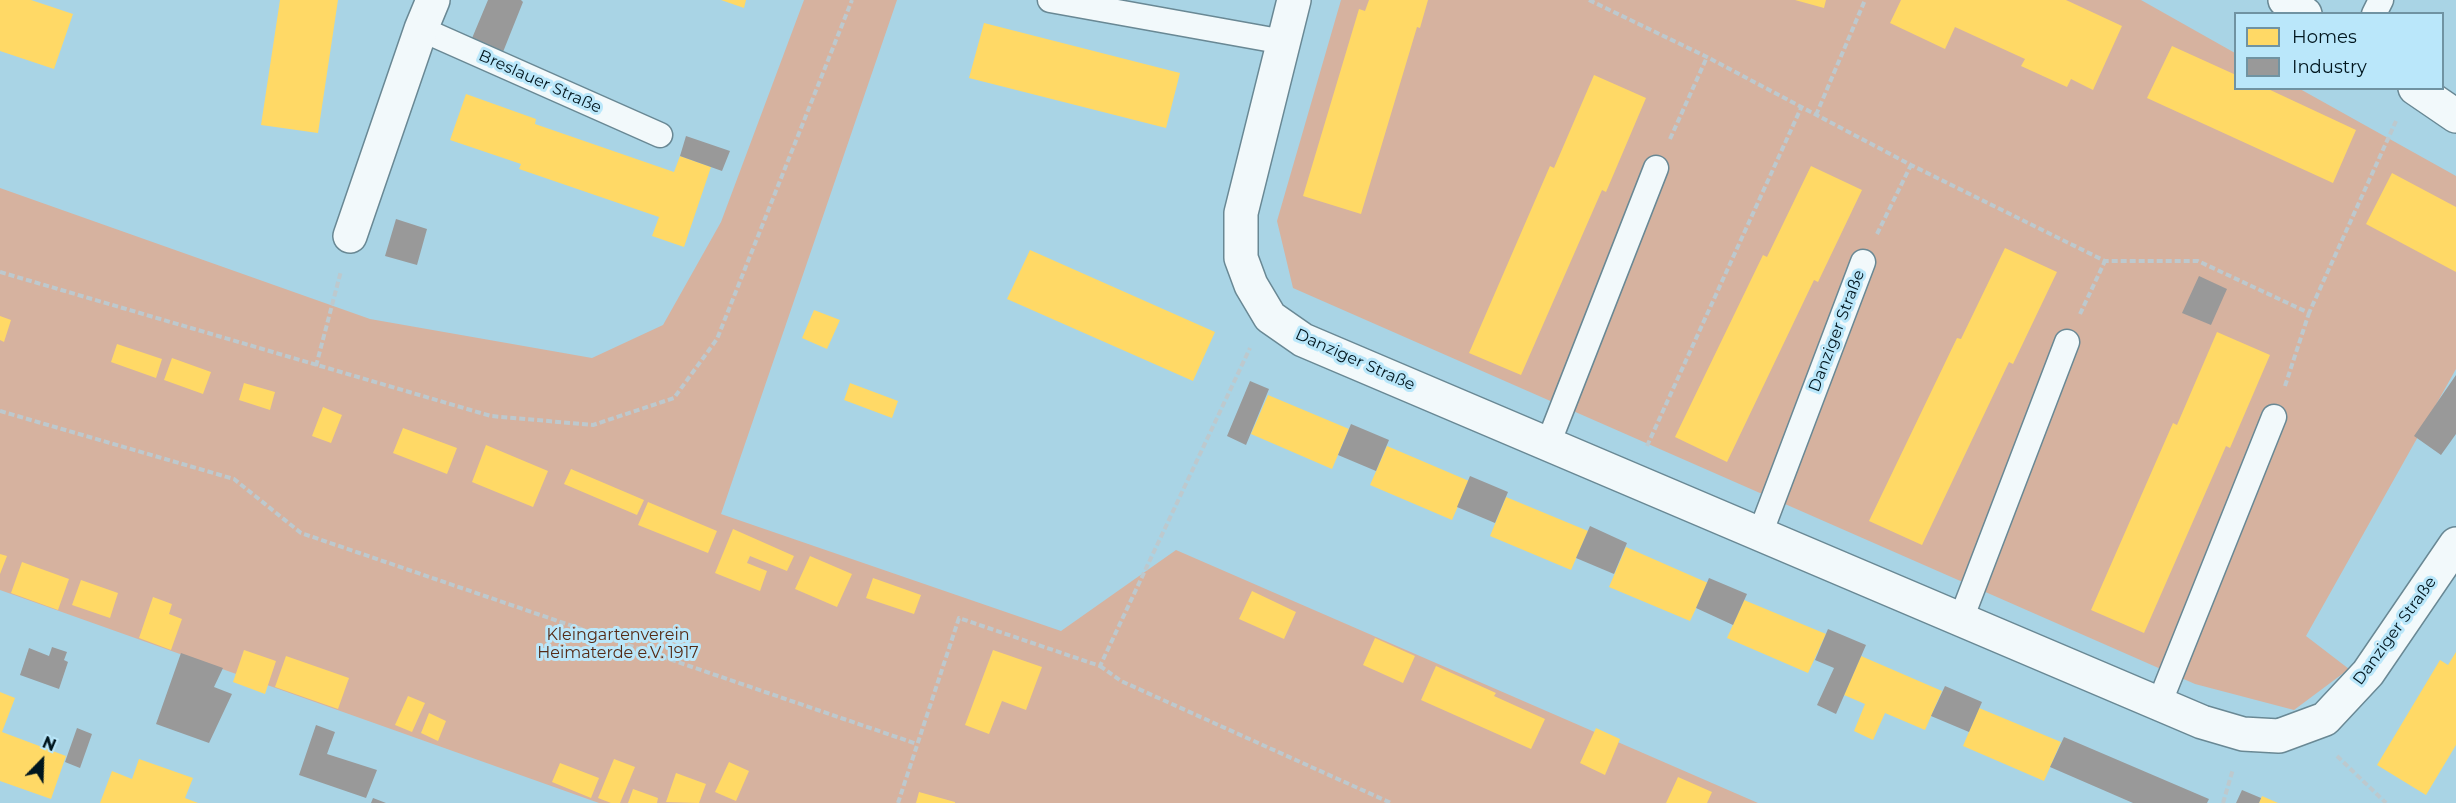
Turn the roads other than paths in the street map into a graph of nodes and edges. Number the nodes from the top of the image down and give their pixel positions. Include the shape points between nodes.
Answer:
1 (1050, 0) edge
2 (1294, 0) edge
3 (2285, 0) edge
4 (2302, 12) edge
5 (427, 15) edge
6 (1284, 42) junction
7 (2418, 90) edge
8 (2456, 116) edge
9 (660, 135) dead end
10 (1656, 168) road end
11 (350, 236) road end
12 (1863, 262) road end
13 (2067, 342) road end
14 (2274, 417) road end
15 (1548, 444) junction
16 (1760, 534) junction
17 (2456, 544) edge
18 (1961, 619) junction
19 (2159, 704) junction

1 - 6 lane
2 - 6 street, Danziger Straße
3 - 4 street
5 - 9 lane, Breslauer Straße
5 - 11 street, Breslauer Straße
6 - 15 street, Danziger Straße via 1241,213 1241,258 1270,317 1304,340
7 - 8 street
10 - 15 lane
12 - 16 lane, Danziger Straße
13 - 18 lane
14 - 19 lane
15 - 16 street, Danziger Straße
16 - 18 street, Danziger Straße
17 - 19 street, Danziger Straße via 2368,673 2325,719 2279,736 2243,734
18 - 19 street, Danziger Straße

